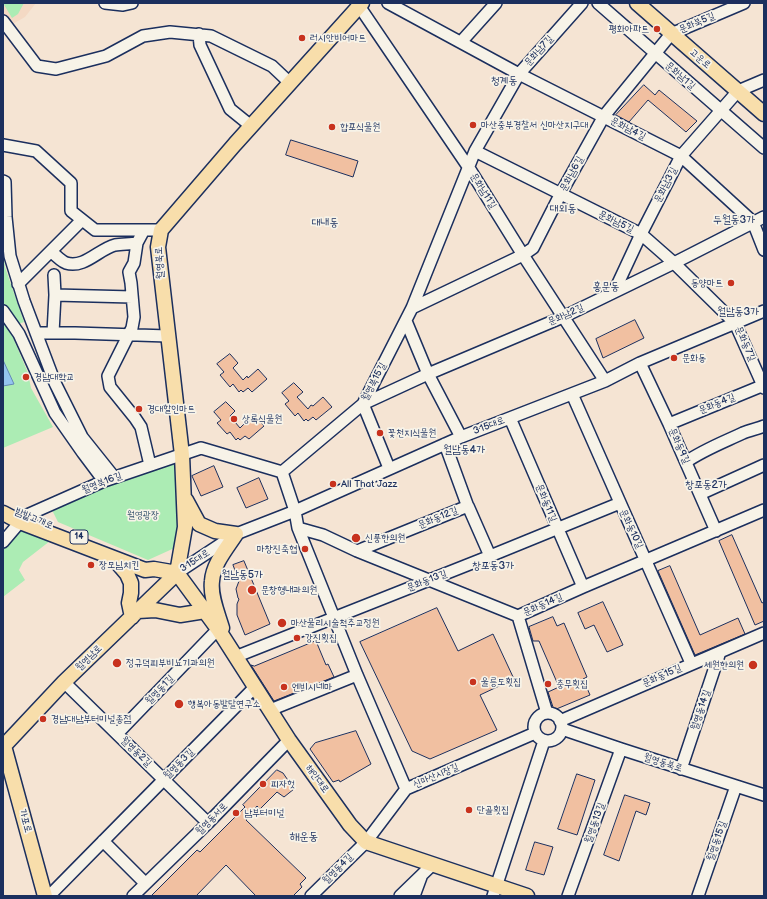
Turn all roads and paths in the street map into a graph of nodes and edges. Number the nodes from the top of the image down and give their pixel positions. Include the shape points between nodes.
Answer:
1 (105, 3) edge
2 (132, 3) edge
3 (388, 3) edge
4 (496, 3) edge
5 (582, 3) edge
6 (598, 3) edge
7 (637, 3) edge
8 (744, 3) edge
9 (359, 4) edge
10 (3, 21) edge
11 (199, 34) junction
12 (671, 34) junction
13 (462, 42) junction
14 (655, 54) junction
15 (519, 74) junction
16 (764, 80) edge
17 (290, 83) junction
18 (738, 91) junction
19 (720, 111) junction
20 (764, 114) edge
21 (604, 116) junction
22 (251, 126) junction
23 (3, 146) edge
24 (764, 148) edge
25 (475, 151) junction
26 (681, 156) junction
27 (469, 168) junction
28 (3, 181) edge
29 (560, 195) junction
30 (764, 217) edge
31 (82, 220) junction
32 (753, 222) junction
33 (144, 230) junction
34 (160, 230) junction
35 (641, 234) junction
36 (137, 243) junction
37 (764, 250) edge
38 (51, 251) junction
39 (523, 255) junction
40 (674, 263) junction
41 (54, 275) dead end
42 (18, 284) junction
43 (614, 292) junction
44 (54, 294) junction
45 (132, 297) junction
46 (412, 308) junction
47 (3, 311) edge
48 (764, 311) edge
49 (563, 317) junction
50 (406, 321) junction
51 (736, 323) junction
52 (36, 333) junction
53 (53, 333) junction
54 (129, 335) junction
55 (168, 336) junction
56 (640, 363) junction
57 (428, 374) junction
58 (605, 381) junction
59 (764, 386) edge
60 (572, 394) junction
61 (363, 404) junction
62 (510, 418) junction
63 (670, 424) junction
64 (764, 426) edge
65 (461, 437) junction
66 (445, 444) junction
67 (182, 455) junction
68 (686, 462) junction
69 (150, 465) junction
70 (764, 465) edge
71 (389, 468) junction
72 (282, 472) junction
73 (109, 479) junction
74 (700, 494) junction
75 (183, 495) junction
76 (620, 503) junction
77 (3, 505) edge
78 (468, 507) junction
79 (295, 510) junction
80 (764, 510) edge
81 (3, 513) edge
82 (23, 519) junction
83 (298, 528) junction
84 (557, 528) junction
85 (716, 531) junction
86 (236, 534) junction
87 (3, 542) edge
88 (357, 551) junction
89 (490, 556) junction
90 (114, 558) junction
91 (646, 561) junction
92 (154, 569) junction
93 (177, 573) junction
94 (429, 580) junction
95 (583, 587) junction
96 (205, 611) junction
97 (135, 614) junction
98 (518, 616) junction
99 (334, 618) junction
100 (218, 629) junction
101 (764, 633) edge
102 (227, 643) junction
103 (720, 652) junction
104 (235, 657) junction
105 (691, 663) junction
106 (357, 675) junction
107 (64, 682) junction
108 (255, 687) junction
109 (270, 710) junction
110 (547, 713) junction
111 (561, 725) junction
112 (535, 733) junction
113 (117, 734) junction
114 (289, 740) junction
115 (544, 741) junction
116 (4, 746) edge
117 (621, 749) junction
118 (682, 769) junction
119 (164, 779) junction
120 (736, 786) junction
121 (406, 789) junction
122 (764, 795) edge
123 (208, 823) junction
124 (103, 841) junction
125 (366, 842) junction
126 (432, 864) junction
127 (422, 875) junction
128 (145, 883) junction
129 (495, 890) edge
130 (45, 896) edge
131 (49, 896) edge
132 (133, 896) edge
133 (311, 896) edge
134 (400, 896) edge
135 (414, 896) edge
136 (527, 896) edge
137 (568, 896) edge
138 (698, 896) edge

1 - 2 street
3 - 13 street, 문화남4길
4 - 13 street
5 - 15 street, 문화남7길
6 - 14 street, 문화남1길
7 - 12 main road, 고운로
8 - 12 street, 문화북5길
9 - 17 main road
9 - 27 street, 문화남11길
10 - 11 street via 37,66 56,69 106,56 143,36 170,32
11 - 17 street via 211,36 272,66
11 - 22 street via 200,45 230,109
12 - 14 street, 문화남6길
12 - 18 main road, 고운로
13 - 15 street, 문화남4길
14 - 19 street, 문화남1길
14 - 21 street, 문화남6길
15 - 21 street, 문화남4길
15 - 25 street, 문화남7길
16 - 18 street
17 - 22 main road
18 - 19 street, 문화남3길
18 - 20 main road, 고운로
19 - 24 street, 문화남1길
19 - 26 street, 문화남3길
21 - 26 street, 문화남4길
21 - 29 street, 문화남6길
22 - 34 main road
23 - 31 street via 36,151 71,183 71,211
25 - 27 street, 문화남7길
25 - 29 street, 문화남5길
26 - 32 street, 문화남4길
26 - 35 street, 문화남3길
27 - 39 street, 문화남11길
27 - 46 street, 월영북15길
28 - 42 street via 10,256
29 - 35 street, 문화남5길
29 - 39 street, 문화남6길 via 533,248
30 - 32 street, 문화남2길
31 - 33 street via 94,230
31 - 38 street
32 - 37 street, 문화남4길
32 - 40 street, 문화남2길
33 - 34 street
33 - 36 street
34 - 55 main road, 월영북로 via 158,247
35 - 40 street, 문화남5길
35 - 43 street, 문화남3길
36 - 38 street via 115,245 84,262 74,264 65,262
36 - 45 street via 134,263 129,272
38 - 42 street
39 - 46 street, 문화남6길
39 - 49 street, 문화남11길
40 - 43 street, 문화남2길
40 - 51 street, 문화남5길
41 - 44 street
42 - 52 street
43 - 49 street, 문화남2길
44 - 45 street
44 - 53 street
45 - 54 street via 134,317
46 - 50 street, 월영북15길
47 - 73 street via 19,334 55,413 83,453
48 - 51 street, 3·15대로
49 - 57 street, 문화남2길
49 - 58 street, 문화남11길
50 - 57 street
50 - 61 street, 월영북15길
51 - 56 street, 3·15대로
51 - 59 street, 문화동7길
52 - 53 street
52 - 73 street via 55,383 82,437
53 - 54 street
54 - 55 street
54 - 69 street via 108,376 110,387 141,427
55 - 67 main road, 월영북로
56 - 58 street, 3·15대로
56 - 63 street, 문화동9길
57 - 61 street, 문화남2길
57 - 65 street
58 - 60 street, 3·15대로
59 - 63 street, 문화동4길
60 - 62 street, 3·15대로
60 - 76 street, 문화동10길
61 - 71 street
61 - 72 street, 월영북15길
62 - 65 street, 3·15대로
62 - 84 street, 문화동11길
63 - 68 street, 문화동9길
64 - 68 street via 713,447
65 - 66 street, 3·15대로
66 - 71 street, 3·15대로
66 - 78 street
67 - 69 street, 월영북16길
67 - 72 street via 201,448
67 - 75 main road, 월영북로
68 - 74 street, 문화동9길
69 - 73 street, 월영북16길
70 - 74 street
71 - 79 street, 3·15대로
72 - 79 street, 신마산시장길
73 - 82 street, 월영북16길
74 - 85 street, 문화동9길
75 - 86 main road via 199,524 215,531
75 - 93 main road, 월영북로 via 185,527
76 - 84 street, 문화동13길
76 - 91 street, 문화동10길
77 - 82 main road, 밤밭고개로 / 14
78 - 88 street, 문화동12길
78 - 89 street, 문화동12길
79 - 83 street, 신마산시장길
79 - 86 street, 3·15대로
80 - 85 street, 문화동14길
81 - 82 main road, 밤밭고개로 / 14
82 - 87 street, 밤밭고개로
82 - 90 main road, 밤밭고개로 / 14
82 - 92 main road, 밤밭고개로 / 14 via 146,562
83 - 88 street, 문화동14길 via 323,535
83 - 99 street, 신마산시장길
84 - 89 street, 문화동13길
84 - 95 street, 문화동11길
85 - 91 street, 문화동14길
86 - 93 street, 3·15대로
86 - 102 main road via 217,563 212,582 214,603
88 - 94 street, 문화동14길
89 - 94 street, 문화동13길
90 - 92 main road, 밤밭고개로 / 14 via 145,570
90 - 97 main road via 131,583 129,603
91 - 95 street, 문화동14길
91 - 105 street, 문화동10길
92 - 93 main road, 밤밭고개로 / 14
93 - 96 main road, 해안대로
93 - 97 main road, 월영남로
94 - 98 street, 문화동14길
94 - 99 street, 문화동13길
95 - 98 street, 문화동14길
96 - 97 main road via 180,615 155,610
96 - 100 main road, 해안대로
97 - 107 main road, 월영남로
98 - 110 street
99 - 104 street, 문화동13길
99 - 106 street, 신마산시장길
100 - 102 main road, 해안대로
100 - 113 street, 월영동1길
101 - 103 street, 문화동15길
102 - 104 main road, 해안대로
103 - 105 street, 문화동15길
103 - 118 street, 월영동14길
104 - 108 main road, 해안대로
105 - 111 street, 문화동15길
106 - 109 street
106 - 121 street, 신마산시장길
107 - 113 street, 월영동2길
107 - 116 main road, 월영남로
108 - 109 main road, 해안대로
108 - 119 street, 월영동3길
109 - 114 main road, 해안대로
110 - 111 street via 555,715
110 - 112 street via 537,718 534,725
111 - 115 street via 556,739
111 - 117 street, 월영동북로
112 - 115 street
112 - 121 street, 신마산시장길
113 - 119 street, 월영동2길
114 - 123 street, 월영동서로
114 - 125 main road, 해안대로 via 350,825
115 - 129 street
116 - 130 main road, 가포로
117 - 118 street, 월영동북로
117 - 137 street, 월영동13길
118 - 120 street, 월영동북로
119 - 123 street, 월영동2길
119 - 124 street, 월영동3길
120 - 122 street, 월영동북로
120 - 138 street, 월영동15길
121 - 125 street, 월영동4길
123 - 128 street, 월영동서로
124 - 128 street
124 - 131 street, 월영동3길
125 - 126 main road, 해안대로
125 - 133 street, 월영동4길
126 - 127 street
126 - 129 main road, 해안대로
127 - 134 street
127 - 135 street
128 - 132 street, 월영동서로
129 - 136 main road, 해안대로

